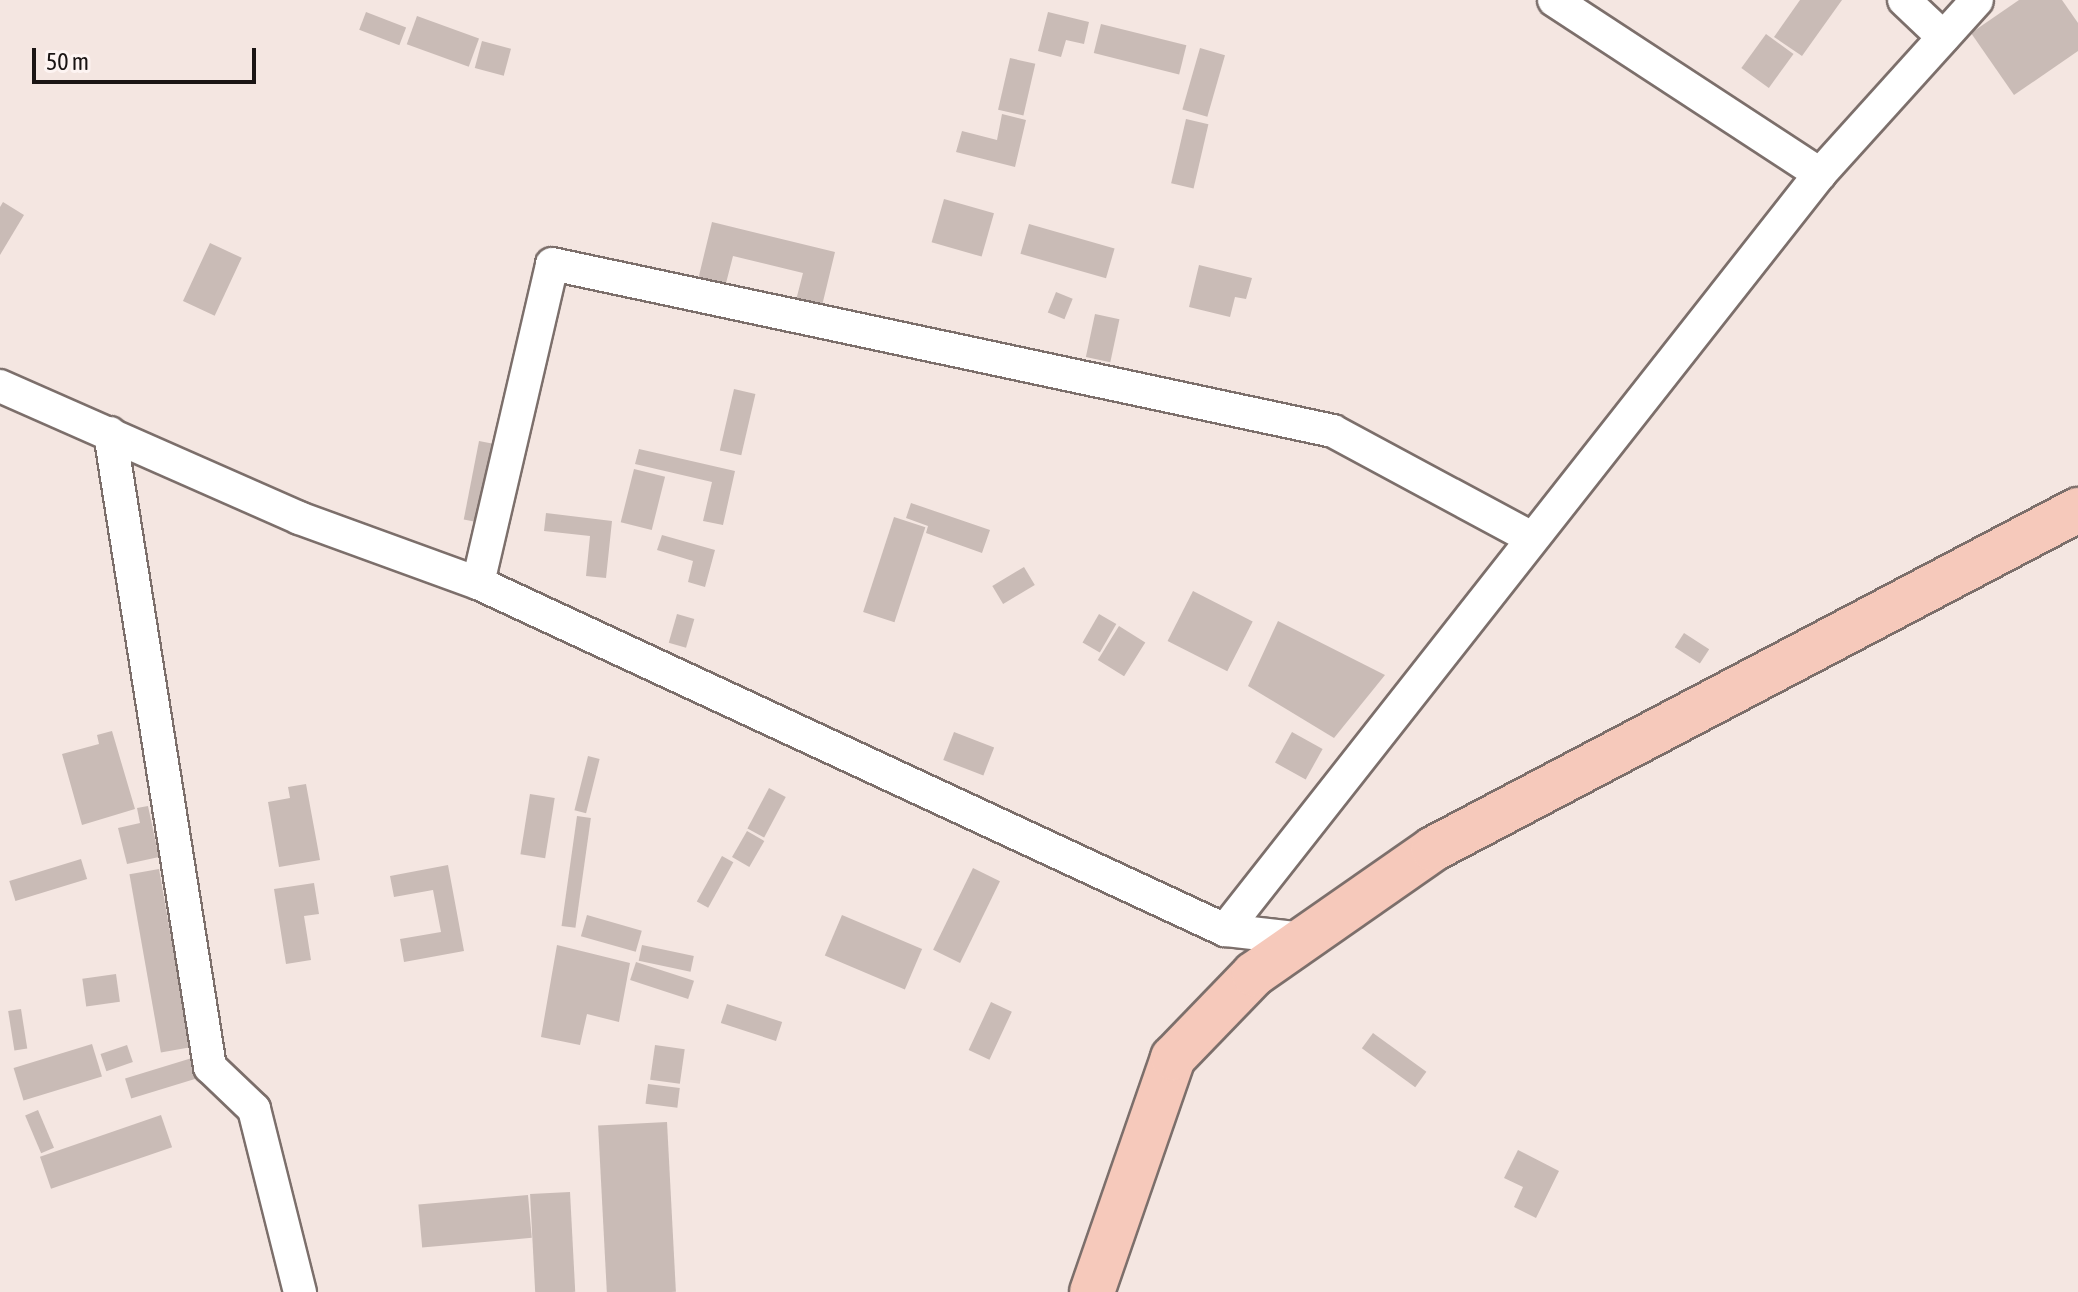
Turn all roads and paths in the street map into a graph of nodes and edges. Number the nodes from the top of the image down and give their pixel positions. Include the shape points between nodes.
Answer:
1 (1554, 0) edge
2 (1904, 0) edge
3 (1977, 0) edge
4 (1943, 37) junction
5 (1820, 174) junction
6 (0, 386) edge
7 (110, 433) junction
8 (2078, 510) edge
9 (1532, 538) junction
10 (478, 583) junction
11 (1225, 930) junction
12 (1304, 939) junction
13 (300, 1292) edge
14 (1092, 1292) edge

1 - 5 street
2 - 4 street
3 - 4 street
4 - 5 street
5 - 9 street
6 - 7 street
7 - 10 street via 299,518
7 - 13 street via 210,1067 254,1109
8 - 12 highway via 1433,849
9 - 10 street via 1333,431 552,264
9 - 11 street
10 - 11 street
11 - 12 street
12 - 14 highway via 1254,974 1173,1058

